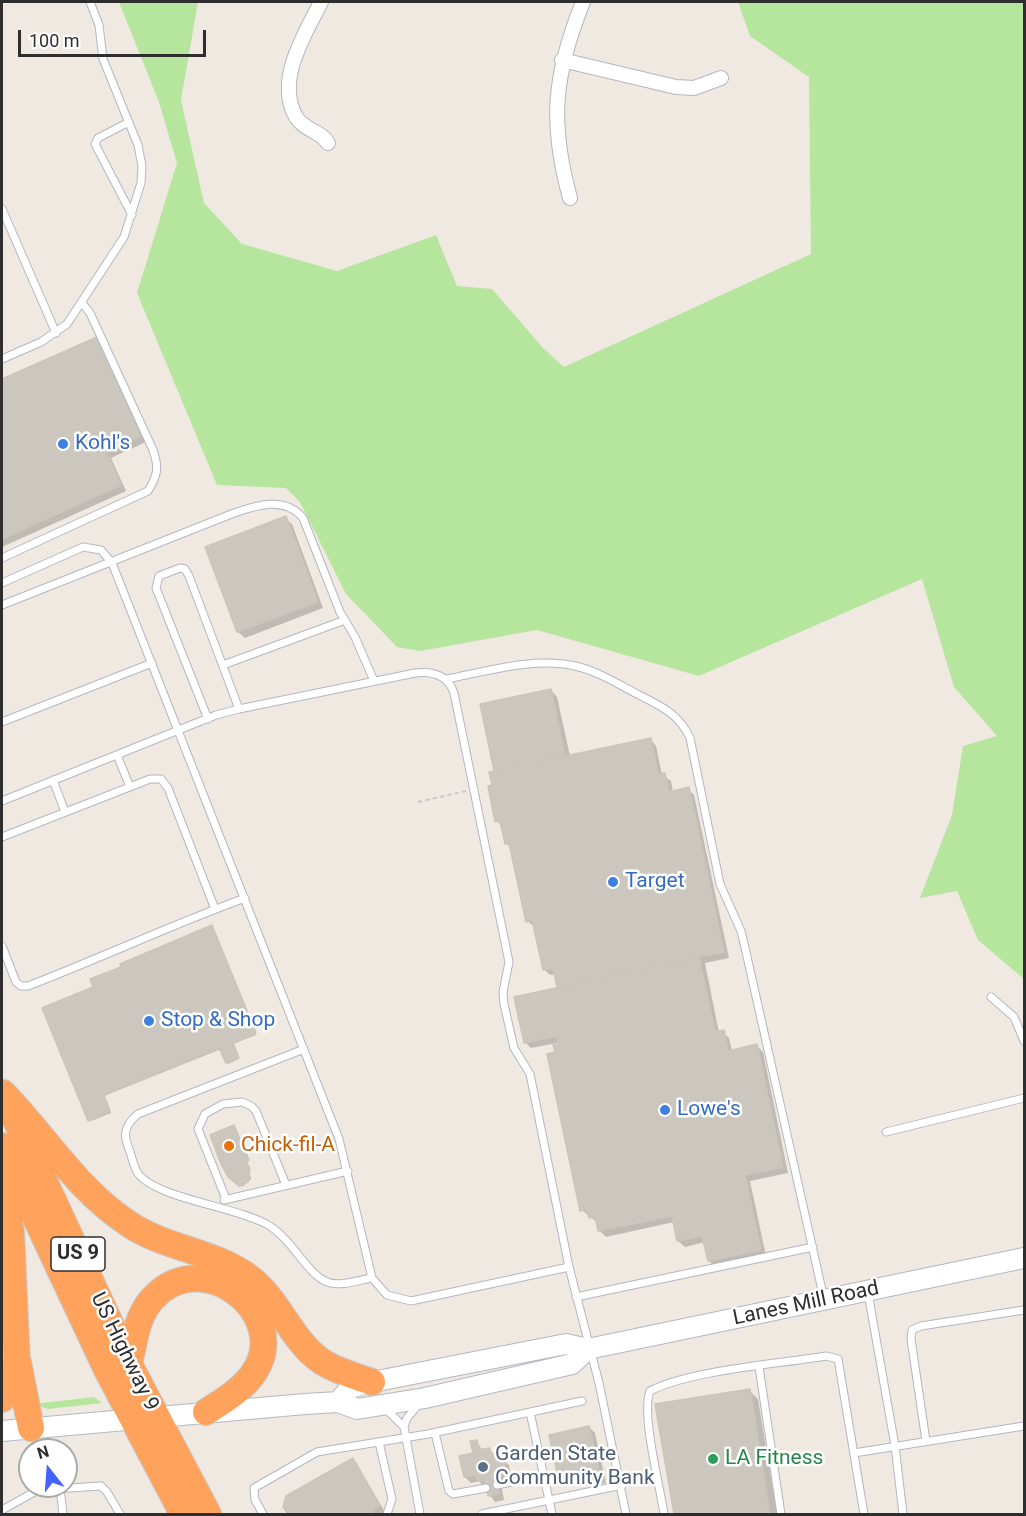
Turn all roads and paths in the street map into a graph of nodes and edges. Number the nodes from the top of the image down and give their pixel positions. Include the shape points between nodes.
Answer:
1 (90, 2) edge
2 (321, 2) edge
3 (583, 2) edge
4 (562, 60) junction
5 (721, 78) dead end
6 (129, 122) junction
7 (328, 143) dead end
8 (570, 198) dead end
9 (2, 209) edge
10 (132, 214) junction
11 (82, 303) junction
12 (56, 333) junction
13 (2, 359) edge
14 (2, 558) edge
15 (112, 563) junction
16 (2, 583) edge
17 (2, 605) edge
18 (345, 620) junction
19 (152, 663) junction
20 (223, 665) junction
21 (447, 679) junction
22 (374, 681) junction
23 (239, 709) junction
24 (208, 719) junction
25 (2, 722) edge
26 (179, 730) junction
27 (117, 755) junction
28 (53, 780) junction
29 (130, 787) junction
30 (475, 793) junction
31 (2, 801) edge
32 (418, 802) dead end
33 (65, 812) junction
34 (2, 837) edge
35 (245, 898) junction
36 (215, 909) junction
37 (2, 946) edge
38 (991, 998) dead end
39 (1024, 1041) edge
40 (304, 1049) junction
41 (2, 1091) edge
42 (1024, 1098) edge
43 (886, 1132) dead end
44 (2, 1146) edge
45 (348, 1171) junction
46 (2, 1176) edge
47 (286, 1185) junction
48 (226, 1199) junction
49 (214, 1205) junction
50 (813, 1247) junction
51 (1024, 1258) edge
52 (569, 1268) junction
53 (372, 1278) junction
54 (868, 1291) junction
55 (576, 1297) junction
56 (825, 1300) junction
57 (1024, 1310) edge
58 (588, 1349) junction
59 (17, 1362) junction
60 (129, 1364) junction
61 (759, 1367) junction
62 (375, 1394) junction
63 (425, 1398) junction
64 (2, 1399) edge
65 (582, 1401) dead end
66 (206, 1412) junction
67 (530, 1412) junction
68 (144, 1419) junction
69 (1024, 1426) edge
70 (404, 1427) junction
71 (31, 1428) junction
72 (2, 1431) edge
73 (435, 1433) junction
74 (406, 1438) junction
75 (926, 1441) junction
76 (379, 1442) junction
77 (895, 1446) junction
78 (854, 1453) junction
79 (543, 1475) junction
80 (497, 1485) dead end
81 (621, 1485) junction
82 (78, 1487) edge
83 (486, 1488) dead end
84 (24, 1498) edge
85 (61, 1498) edge
86 (549, 1500) junction
87 (2, 1510) edge
88 (63, 1515) edge
89 (120, 1515) edge
90 (183, 1515) edge
91 (208, 1515) edge
92 (263, 1515) edge
93 (387, 1515) edge
94 (420, 1515) edge
95 (482, 1515) edge
96 (552, 1515) edge
97 (626, 1515) edge
98 (664, 1515) edge
99 (781, 1515) edge
100 (864, 1515) edge
101 (903, 1515) edge

1 - 6 lane via 99,25 103,59
2 - 7 street via 293,61 291,94 293,110 304,128
3 - 4 street
4 - 5 street via 676,87 694,88
4 - 8 street via 555,119
6 - 10 lane via 142,166
6 - 10 lane via 98,138 95,144
9 - 12 lane
10 - 11 lane via 124,237
11 - 12 lane
11 - 14 lane via 153,450 159,467 155,480 148,492
12 - 13 lane
15 - 16 lane via 101,550 83,547
15 - 17 lane
15 - 18 lane via 255,506 282,504 303,518
15 - 19 lane
18 - 20 lane
18 - 22 lane
19 - 25 lane
19 - 26 lane
20 - 23 lane
20 - 24 lane via 185,569 159,576 156,588
21 - 22 lane via 422,672
21 - 30 lane via 454,693
21 - 50 lane via 542,663 577,666 681,720 690,738 720,884 741,931
22 - 23 lane
23 - 24 lane
24 - 26 lane
26 - 27 lane
26 - 35 lane
27 - 28 lane
27 - 29 lane
28 - 31 lane
28 - 33 lane
29 - 33 lane
29 - 36 lane via 156,778 165,781
30 - 32 path via 466,791
30 - 52 lane via 509,966 504,1004 514,1048 530,1074
33 - 34 lane
35 - 36 lane
35 - 40 lane
36 - 37 lane via 28,986 16,981
38 - 39 lane via 1014,1017
40 - 45 lane
40 - 49 lane via 131,1120 125,1140 142,1177 172,1194
41 - 60 highway, US Highway 9 / US 9
41 - 62 highway via 100,1204 159,1241 244,1274 264,1291 306,1347
42 - 43 lane
44 - 68 highway, US Highway 9 / US 9
45 - 47 lane
45 - 53 lane
46 - 59 highway via 11,1232
47 - 48 lane
47 - 48 lane via 256,1111 242,1102 223,1104 205,1114 198,1129
48 - 49 lane
49 - 53 lane via 254,1217 276,1230 325,1281 341,1284
50 - 55 lane
50 - 56 lane
51 - 54 street, Lanes Mill Road
52 - 53 lane via 411,1301 387,1295
52 - 55 lane
54 - 56 street, Lanes Mill Road
54 - 77 lane
55 - 58 lane
56 - 58 street, Lanes Mill Road
57 - 75 lane via 912,1330 910,1339
58 - 62 street, Lanes Mill Road via 566,1344
58 - 63 street, Lanes Mill Road via 572,1364
58 - 81 lane
59 - 64 highway
59 - 71 highway
60 - 66 highway via 143,1313 159,1293 183,1280 199,1278 229,1287 248,1302 256,1315 262,1343 260,1360 247,1382
60 - 68 highway, US Highway 9 / US 9
61 - 78 lane via 826,1356 838,1359
61 - 98 lane via 662,1385 650,1391 647,1400
61 - 99 lane
62 - 63 street, Lanes Mill Road
62 - 66 street, Lanes Mill Road via 350,1388 338,1402
62 - 70 lane
63 - 70 lane
65 - 67 lane
66 - 68 street, Lanes Mill Road
67 - 73 lane
67 - 79 lane
68 - 71 street, Lanes Mill Road
68 - 90 highway, US Highway 9 / US 9
68 - 91 highway, US Highway 9 / US 9
69 - 75 lane
70 - 74 lane
71 - 72 street, Lanes Mill Road
73 - 74 lane
73 - 83 lane via 449,1491 453,1494
74 - 76 lane
74 - 94 lane
75 - 77 lane
76 - 92 lane via 317,1452 258,1484 254,1488 255,1500
76 - 93 lane via 392,1499
77 - 78 lane
77 - 101 lane
78 - 100 lane
79 - 80 lane
79 - 86 lane
81 - 86 lane
81 - 97 lane
82 - 89 lane via 100,1486
84 - 87 lane
85 - 88 lane
86 - 95 lane
86 - 96 lane

